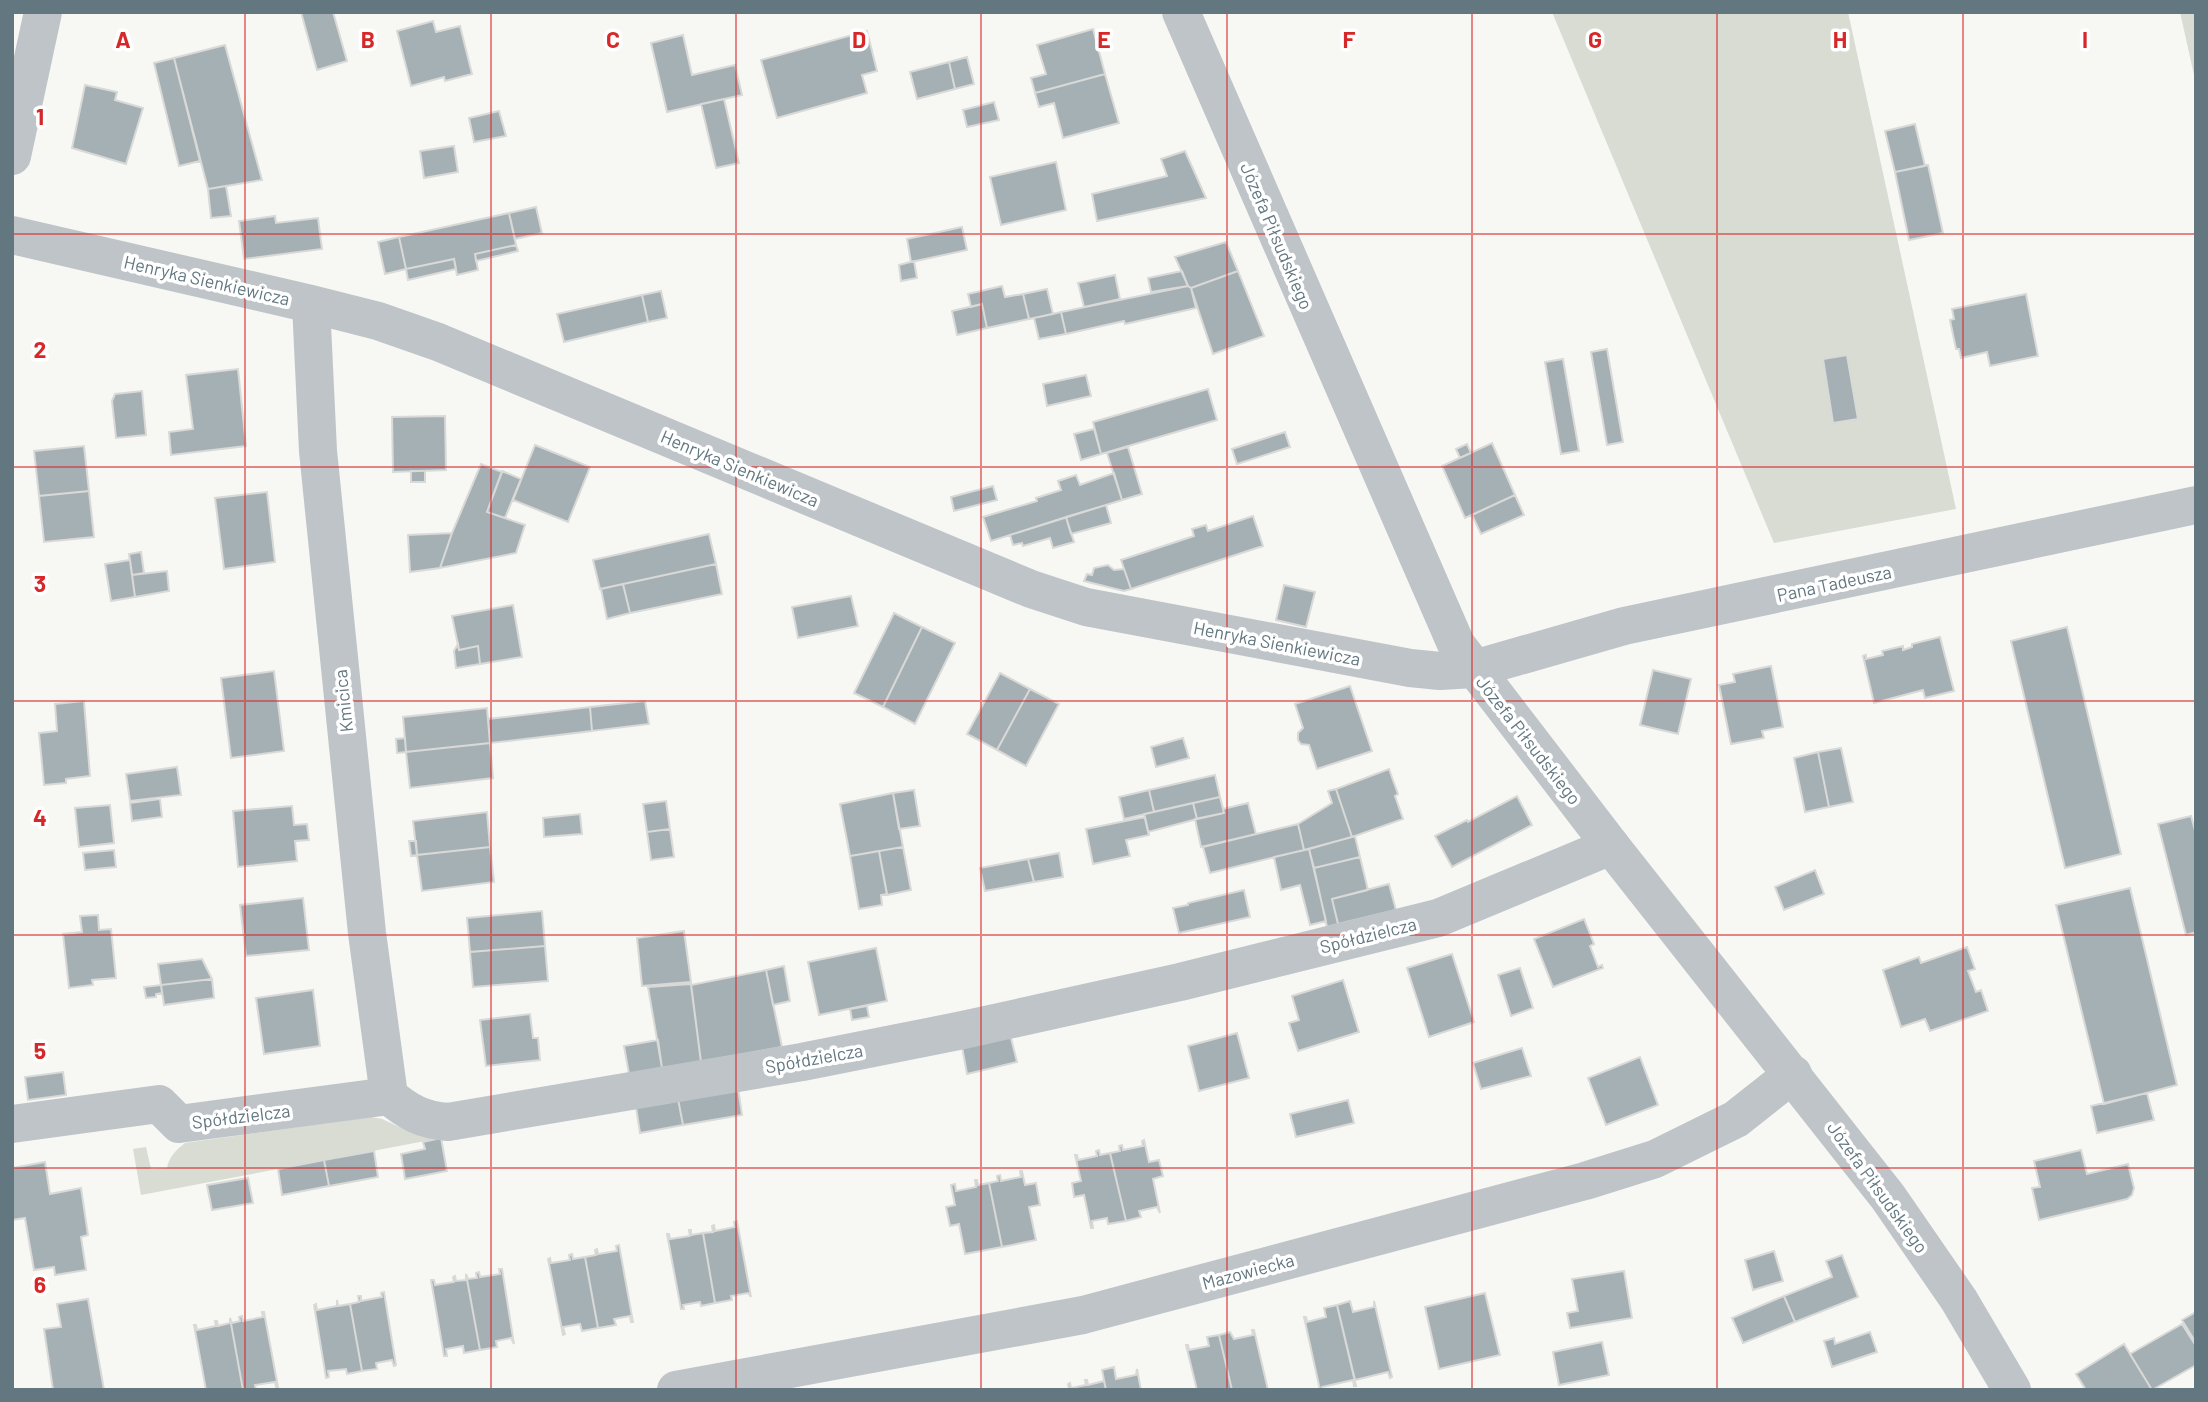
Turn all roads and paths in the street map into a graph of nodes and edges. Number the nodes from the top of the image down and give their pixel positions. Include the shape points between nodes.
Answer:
1 (43, 12) edge
2 (1181, 12) edge
3 (12, 156) edge
4 (12, 235) edge
5 (311, 304) junction
6 (2196, 505) edge
7 (1474, 669) junction
8 (1611, 846) junction
9 (1793, 1074) junction
10 (389, 1096) junction
11 (12, 1124) edge
12 (676, 1390) edge
13 (2012, 1390) edge

1 - 3 street
2 - 7 street, Józefa Piłsudskiego via 1448,630
4 - 5 street, Henryka Sienkiewicza
5 - 7 street, Henryka Sienkiewicza via 438,342 993,573 1086,607 1410,668
5 - 10 street, Kmicica via 318,451 367,933
6 - 7 street, Pana Tadeusza via 1624,626
7 - 8 street, Józefa Piłsudskiego
8 - 9 street, Józefa Piłsudskiego
8 - 10 street, Spółdzielcza via 1438,918 963,1030 448,1122 410,1114
9 - 12 street, Mazowiecka via 1736,1119 1655,1159 1585,1181 1083,1315
9 - 13 street, Józefa Piłsudskiego via 1888,1197 1959,1300
10 - 11 street, Spółdzielcza via 179,1124 159,1104

